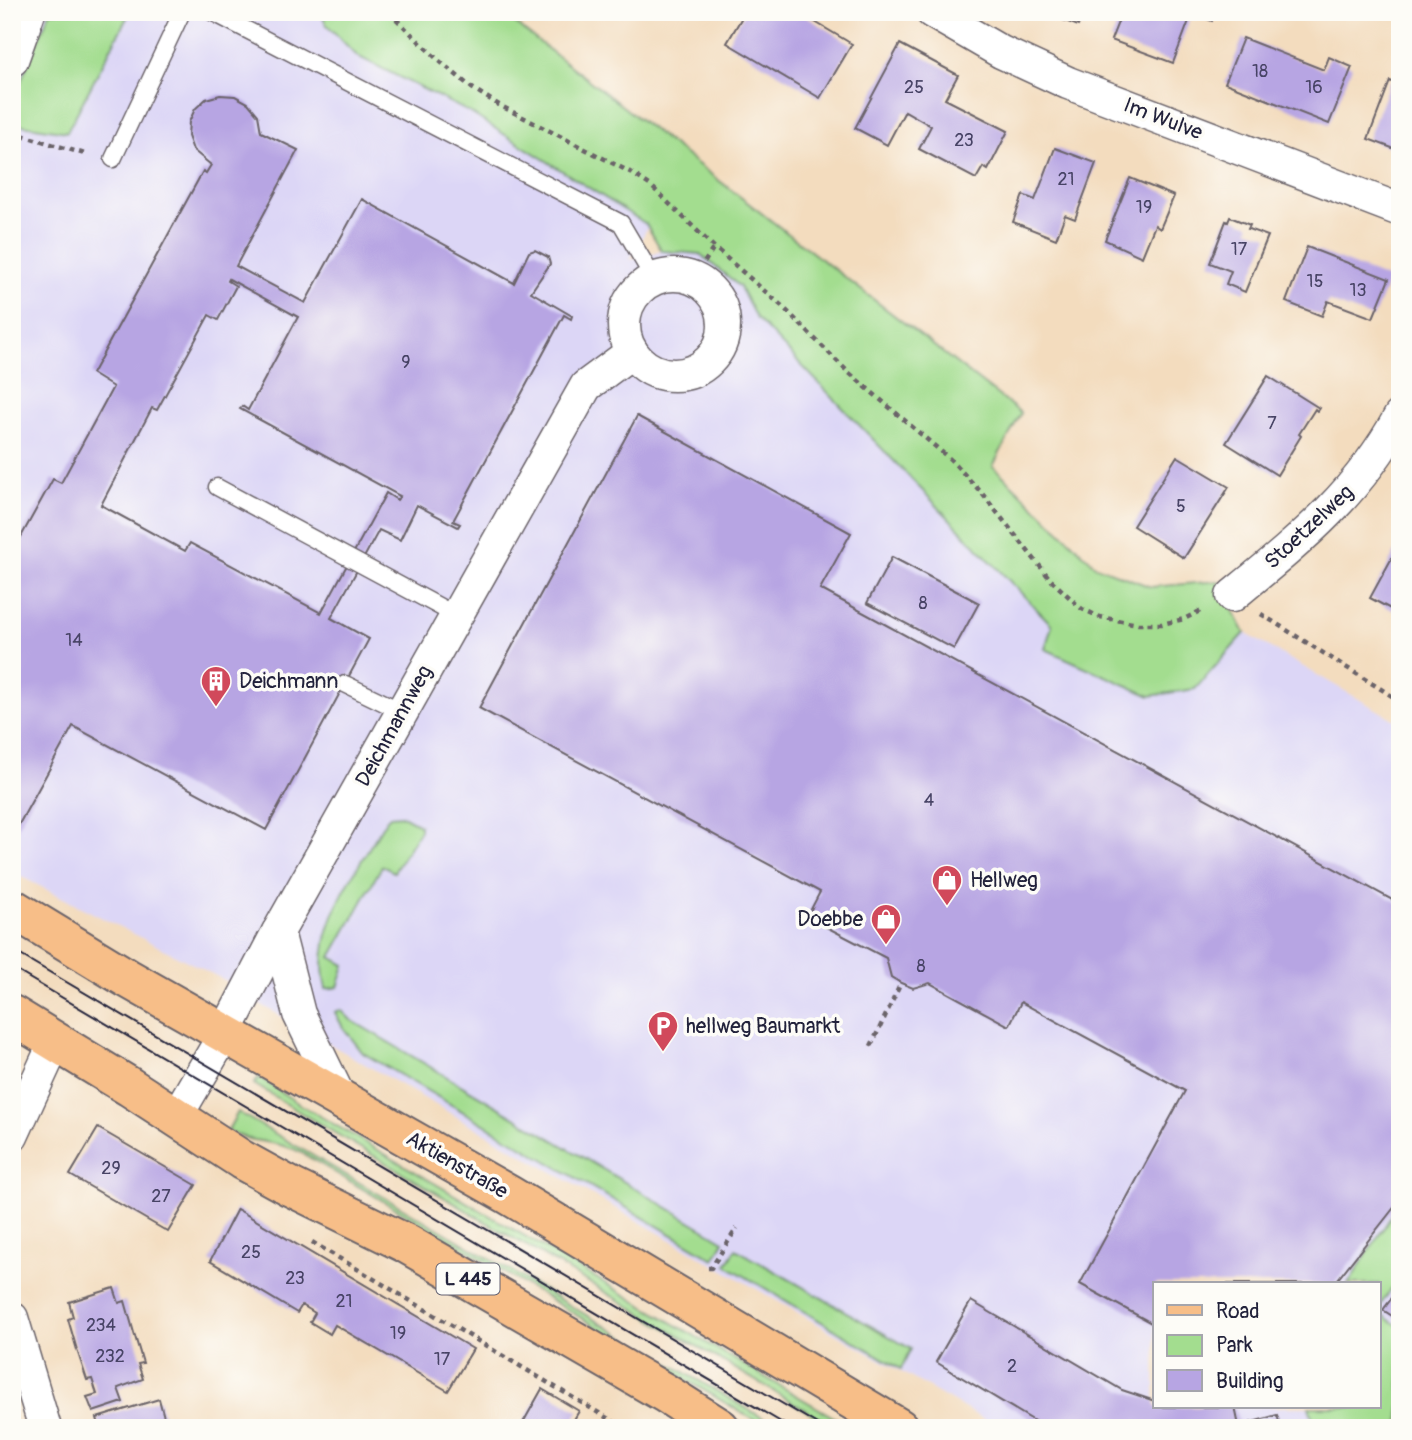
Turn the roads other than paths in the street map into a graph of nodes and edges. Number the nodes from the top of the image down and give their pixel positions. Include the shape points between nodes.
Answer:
1 (29, 12) edge
2 (182, 12) edge
3 (212, 12) edge
4 (932, 12) edge
5 (12, 60) edge
6 (113, 159) road end
7 (1400, 210) edge
8 (654, 279) junction
9 (632, 352) junction
10 (1400, 416) edge
11 (217, 487) dead end
12 (1232, 596) road end
13 (457, 616) junction
14 (345, 684) dead end
15 (403, 712) junction
16 (12, 908) edge
17 (278, 932) junction
18 (12, 1015) edge
19 (225, 1033) junction
20 (56, 1040) junction
21 (340, 1098) junction
22 (176, 1116) junction
23 (12, 1136) edge
24 (12, 1318) edge
25 (45, 1428) edge
26 (720, 1428) edge
27 (899, 1428) edge

1 - 5 street
2 - 6 lane
3 - 8 lane via 621,223
4 - 7 street, Im Wulve via 1001,52 1068,83
8 - 9 street via 629,302 625,336
8 - 9 street via 681,275 708,288 719,302 724,335 718,351 692,372 658,373
9 - 13 street, Deichmannweg via 586,386
10 - 12 street, Stoetzelweg via 1385,444 1323,520
11 - 13 lane
13 - 15 street, Deichmannweg
14 - 15 lane
15 - 17 street, Deichmannweg
16 - 19 main road, Aktienstraße
17 - 19 street, Deichmannweg
17 - 21 street via 299,1014
18 - 20 main road, L 445
19 - 21 main road, Aktienstraße
19 - 22 street, Deichmannweg
20 - 22 main road, L 445
20 - 23 street
21 - 27 main road, Aktienstraße
22 - 26 main road, L 445 via 264,1172 407,1244
24 - 25 street

